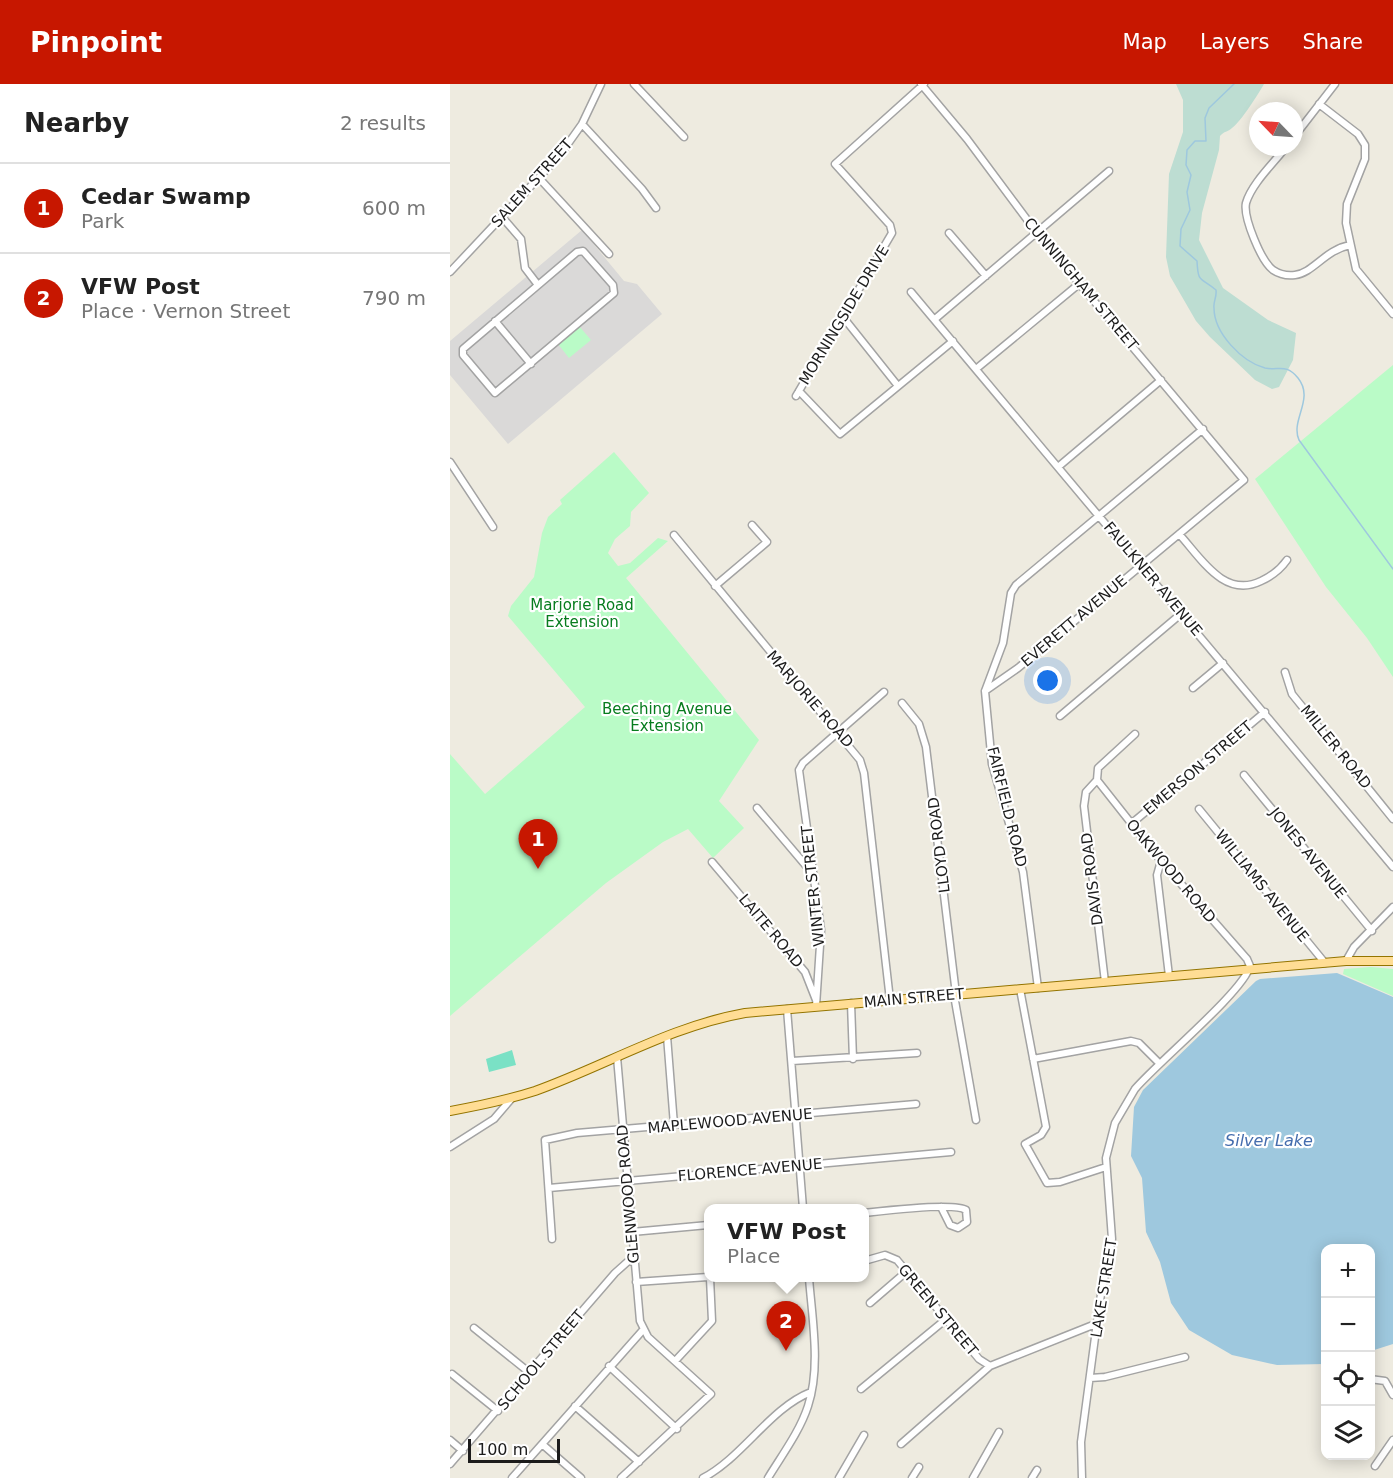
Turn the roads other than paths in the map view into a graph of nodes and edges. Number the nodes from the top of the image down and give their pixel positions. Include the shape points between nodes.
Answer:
1 (601, 84) edge
2 (634, 84) edge
3 (922, 84) edge
4 (1335, 84) edge
5 (1319, 104) junction
6 (582, 124) junction
7 (1303, 125) edge
8 (684, 136) dead end
9 (1280, 156) edge
10 (1109, 171) dead end
11 (539, 178) junction
12 (656, 208) dead end
13 (502, 217) junction
14 (949, 233) dead end
15 (1037, 233) junction
16 (1350, 245) junction
17 (609, 254) dead end
18 (450, 272) edge
19 (986, 276) junction
20 (1079, 284) junction
21 (538, 285) junction
22 (911, 292) dead end
23 (1393, 314) edge
24 (843, 317) junction
25 (935, 319) junction
26 (495, 321) junction
27 (953, 341) junction
28 (531, 364) junction
29 (976, 369) junction
30 (1161, 380) junction
31 (898, 386) junction
32 (1203, 429) junction
33 (450, 462) edge
34 (1058, 467) junction
35 (1244, 480) joint
36 (1100, 516) junction
37 (752, 525) dead end
38 (493, 527) dead end
39 (1179, 534) junction
40 (674, 536) dead end
41 (1287, 560) dead end
42 (1141, 565) junction
43 (716, 586) junction
44 (1182, 613) junction
45 (1223, 663) junction
46 (1285, 672) dead end
47 (1193, 688) dead end
48 (985, 691) junction
49 (884, 692) dead end
50 (902, 703) dead end
51 (1265, 712) junction
52 (1060, 716) dead end
53 (836, 733) junction
54 (1135, 734) dead end
55 (1244, 775) dead end
56 (1097, 780) junction
57 (757, 808) dead end
58 (1198, 809) dead end
59 (1393, 819) edge
60 (1131, 824) junction
61 (1161, 861) junction
62 (712, 862) dead end
63 (1393, 867) edge
64 (813, 874) junction
65 (1393, 906) edge
66 (1372, 931) junction
67 (1346, 961) junction
68 (1393, 961) edge
69 (1325, 963) junction
70 (1250, 970) junction
71 (1169, 976) junction
72 (1105, 982) junction
73 (1038, 988) junction
74 (1020, 989) junction
75 (955, 995) junction
76 (890, 1000) junction
77 (851, 1003) junction
78 (816, 1006) junction
79 (787, 1009) junction
80 (667, 1036) junction
81 (917, 1053) dead end
82 (617, 1057) junction
83 (854, 1059) junction
84 (1033, 1059) junction
85 (792, 1061) junction
86 (1158, 1063) junction
87 (512, 1098) junction
88 (916, 1104) dead end
89 (450, 1111) edge
90 (796, 1115) junction
91 (976, 1120) dead end
92 (674, 1125) junction
93 (623, 1130) junction
94 (450, 1147) edge
95 (951, 1152) dead end
96 (800, 1166) junction
97 (1106, 1167) junction
98 (627, 1181) junction
99 (549, 1188) junction
100 (803, 1204) edge
101 (941, 1207) junction
102 (869, 1213) edge
103 (704, 1225) edge
104 (632, 1232) junction
105 (552, 1239) dead end
106 (634, 1256) junction
107 (869, 1260) edge
108 (906, 1272) junction
109 (704, 1277) edge
110 (636, 1282) junction
111 (709, 1282) edge
112 (809, 1282) edge
113 (870, 1303) dead end
114 (945, 1320) junction
115 (1098, 1323) junction
116 (474, 1329) dead end
117 (643, 1330) junction
118 (1185, 1357) dead end
119 (676, 1360) junction
120 (609, 1366) junction
121 (990, 1366) junction
122 (530, 1373) junction
123 (452, 1374) dead end
124 (1090, 1378) junction
125 (1375, 1380) edge
126 (861, 1389) dead end
127 (811, 1392) junction
128 (1393, 1395) edge
129 (575, 1406) junction
130 (498, 1411) junction
131 (677, 1429) junction
132 (999, 1432) dead end
133 (864, 1435) dead end
134 (450, 1440) edge
135 (1393, 1440) edge
136 (543, 1444) junction
137 (900, 1444) dead end
138 (463, 1451) junction
139 (639, 1462) junction
140 (450, 1464) edge
141 (1376, 1466) dead end
142 (919, 1467) dead end
143 (1037, 1470) dead end
144 (631, 1475) edge
145 (713, 1476) edge
146 (512, 1478) edge
147 (581, 1478) edge
148 (621, 1478) edge
149 (703, 1478) edge
150 (768, 1478) edge
151 (839, 1478) edge
152 (912, 1478) edge
153 (973, 1478) edge
154 (1032, 1478) edge
155 (1082, 1478) edge

1 - 6 street, SALEM STREET
2 - 8 street
3 - 15 street, CUNNINGHAM STREET
3 - 24 street, MORNINGSIDE DRIVE via 835,164 890,225 891,232
4 - 5 street
5 - 7 street
5 - 16 street via 1358,134 1365,145 1365,159 1346,211
6 - 11 street, SALEM STREET
6 - 12 street
9 - 16 street via 1250,195 1245,208 1247,221 1268,265 1281,274 1298,275 1332,251
10 - 15 street
11 - 13 street, SALEM STREET
11 - 17 street
13 - 18 street, SALEM STREET
13 - 21 street via 521,238 525,268
14 - 19 street
15 - 19 street
15 - 20 street, CUNNINGHAM STREET
16 - 23 street via 1358,273
19 - 25 street
20 - 29 street
20 - 30 street, CUNNINGHAM STREET
21 - 26 street
21 - 28 street via 582,250 615,290
22 - 25 street, FAULKNER AVENUE
24 - 31 street
24 - 31 street, MORNINGSIDE DRIVE via 798,394 839,434
25 - 27 street, FAULKNER AVENUE
26 - 28 street
26 - 28 street via 462,353 495,393
27 - 29 street, FAULKNER AVENUE
27 - 31 street
29 - 34 street, FAULKNER AVENUE
30 - 32 street, CUNNINGHAM STREET
30 - 34 street
32 - 35 street, CUNNINGHAM STREET
32 - 36 street
33 - 38 street
34 - 36 street, FAULKNER AVENUE
35 - 39 street, EVERETT AVENUE
36 - 42 street, FAULKNER AVENUE
36 - 48 street, FAIRFIELD ROAD via 1016,585 1011,593 1003,643
37 - 43 street via 767,542
39 - 41 street via 1216,576 1235,586 1259,582 1281,569
39 - 42 street, EVERETT AVENUE
40 - 43 street, MARJORIE ROAD
42 - 44 street, FAULKNER AVENUE
42 - 48 street, EVERETT AVENUE
43 - 53 street, MARJORIE ROAD
44 - 45 street, FAULKNER AVENUE
44 - 52 street
45 - 47 street
45 - 51 street, FAULKNER AVENUE
46 - 59 street, MILLER ROAD via 1292,694
48 - 73 street, FAIRFIELD ROAD via 993,764 1023,872
49 - 53 street
50 - 75 street, LLOYD ROAD via 919,724 926,747
51 - 60 street, EMERSON STREET
51 - 63 street, FAULKNER AVENUE
53 - 64 street, WINTER STREET via 800,767
53 - 76 street, MARJORIE ROAD via 857,755 864,773
54 - 56 street via 1096,771
55 - 66 street, JONES AVENUE
56 - 60 street, OAKWOOD ROAD
56 - 72 street, DAVIS ROAD via 1086,792 1084,806
57 - 64 street
58 - 69 street, WILLIAMS AVENUE
60 - 61 street, OAKWOOD ROAD
61 - 70 street, OAKWOOD ROAD via 1247,959
61 - 71 street via 1157,875
62 - 78 street, LAITE ROAD via 805,972
64 - 78 street, WINTER STREET via 821,941
65 - 66 street
66 - 67 street via 1354,947
67 - 68 main road, MAIN STREET
67 - 69 main road, MAIN STREET
69 - 70 main road, MAIN STREET
70 - 71 main road, MAIN STREET
70 - 86 street, LAKE STREET via 1217,1008
71 - 72 main road, MAIN STREET
72 - 73 main road, MAIN STREET
73 - 74 main road, MAIN STREET
74 - 75 main road, MAIN STREET
74 - 84 street
75 - 76 main road, MAIN STREET
75 - 91 street, LLOYD ROAD
76 - 77 main road, MAIN STREET
77 - 78 main road, MAIN STREET
77 - 83 street
78 - 79 main road, MAIN STREET
79 - 80 main road, MAIN STREET via 728,1016
79 - 85 street
80 - 82 main road, MAIN STREET
80 - 92 street
81 - 83 street
82 - 87 main road, MAIN STREET
82 - 93 street, GLENWOOD ROAD
83 - 85 street
84 - 86 street via 1131,1041
84 - 97 street via 1046,1127 1041,1135 1025,1144 1042,1179 1047,1183 1060,1182
85 - 90 street
86 - 97 street, LAKE STREET via 1119,1113 1109,1141
87 - 89 main road, MAIN STREET
87 - 94 street via 494,1119
88 - 90 street, MAPLEWOOD AVENUE
90 - 92 street, MAPLEWOOD AVENUE
90 - 96 street
92 - 93 street, MAPLEWOOD AVENUE
93 - 98 street, GLENWOOD ROAD
93 - 99 street, MAPLEWOOD AVENUE via 545,1140
95 - 96 street, FLORENCE AVENUE
96 - 98 street, FLORENCE AVENUE
96 - 100 street
97 - 115 street, LAKE STREET via 1112,1239
98 - 99 street, FLORENCE AVENUE
98 - 104 street, GLENWOOD ROAD
99 - 105 street
101 - 101 street via 954,1228 967,1222 968,1213 963,1208
101 - 102 street
103 - 104 street
104 - 106 street, GLENWOOD ROAD
106 - 110 street, GLENWOOD ROAD
106 - 122 street, SCHOOL STREET
107 - 108 street, GREEN STREET via 894,1257
108 - 113 street
108 - 114 street, GREEN STREET
109 - 110 street
110 - 117 street, GLENWOOD ROAD
111 - 119 street via 712,1321
112 - 127 street via 814,1350
114 - 121 street, GREEN STREET
114 - 126 street
115 - 121 street
115 - 124 street, LAKE STREET
116 - 122 street
117 - 119 street
117 - 120 street
118 - 124 street
119 - 131 street via 711,1394
120 - 129 street
120 - 131 street
121 - 137 street
122 - 130 street, SCHOOL STREET
123 - 130 street
124 - 155 street, LAKE STREET via 1081,1449
125 - 128 street via 1385,1381
127 - 145 street via 793,1402
127 - 150 street via 803,1418
129 - 136 street
129 - 139 street
130 - 138 street, SCHOOL STREET
131 - 139 street
132 - 153 street
133 - 151 street
134 - 138 street
135 - 141 street
136 - 146 street
136 - 147 street
138 - 140 street, SCHOOL STREET
139 - 144 street
142 - 152 street
143 - 154 street
144 - 148 street
145 - 149 street

